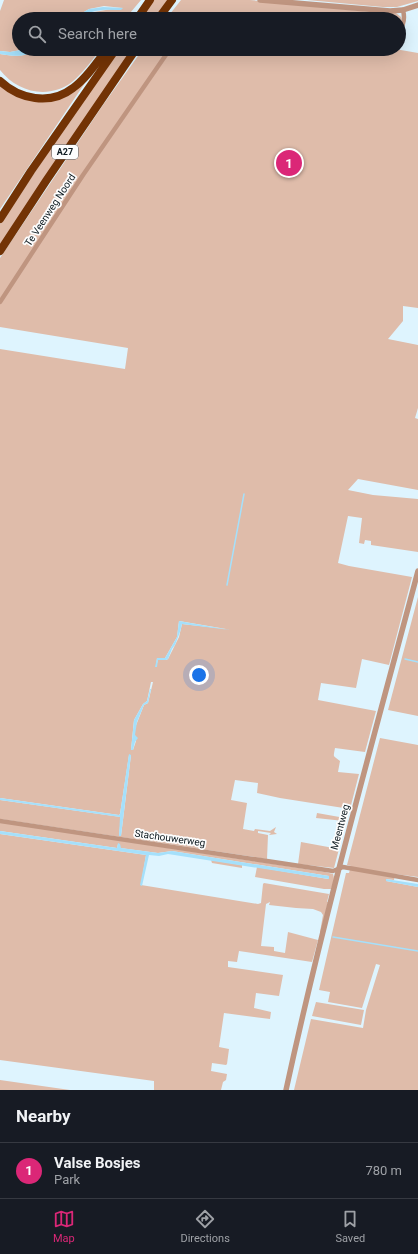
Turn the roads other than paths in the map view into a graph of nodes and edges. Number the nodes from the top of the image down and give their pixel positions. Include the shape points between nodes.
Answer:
1 (150, 0) edge
2 (172, 0) edge
3 (260, 0) edge
4 (418, 4) edge
5 (403, 10) joint
6 (141, 12) edge
7 (163, 12) edge
8 (102, 56) edge
9 (111, 56) edge
10 (131, 56) edge
11 (165, 56) edge
12 (0, 81) edge
13 (0, 219) edge
14 (0, 251) edge
15 (0, 302) edge
16 (418, 571) edge
17 (0, 821) edge
18 (338, 869) junction
19 (418, 880) edge
20 (286, 1090) edge

1 - 6 highway
2 - 7 highway
3 - 5 street
4 - 5 street
8 - 12 highway via 76,86 56,97 29,98 14,92
9 - 13 highway, A27
10 - 14 highway, A27
11 - 15 street, Te Veenweg Noord
16 - 18 street, Meentweg
17 - 18 street, Stachouwerweg via 333,871
18 - 19 street, Stachouwerweg
18 - 20 street, Meentweg

